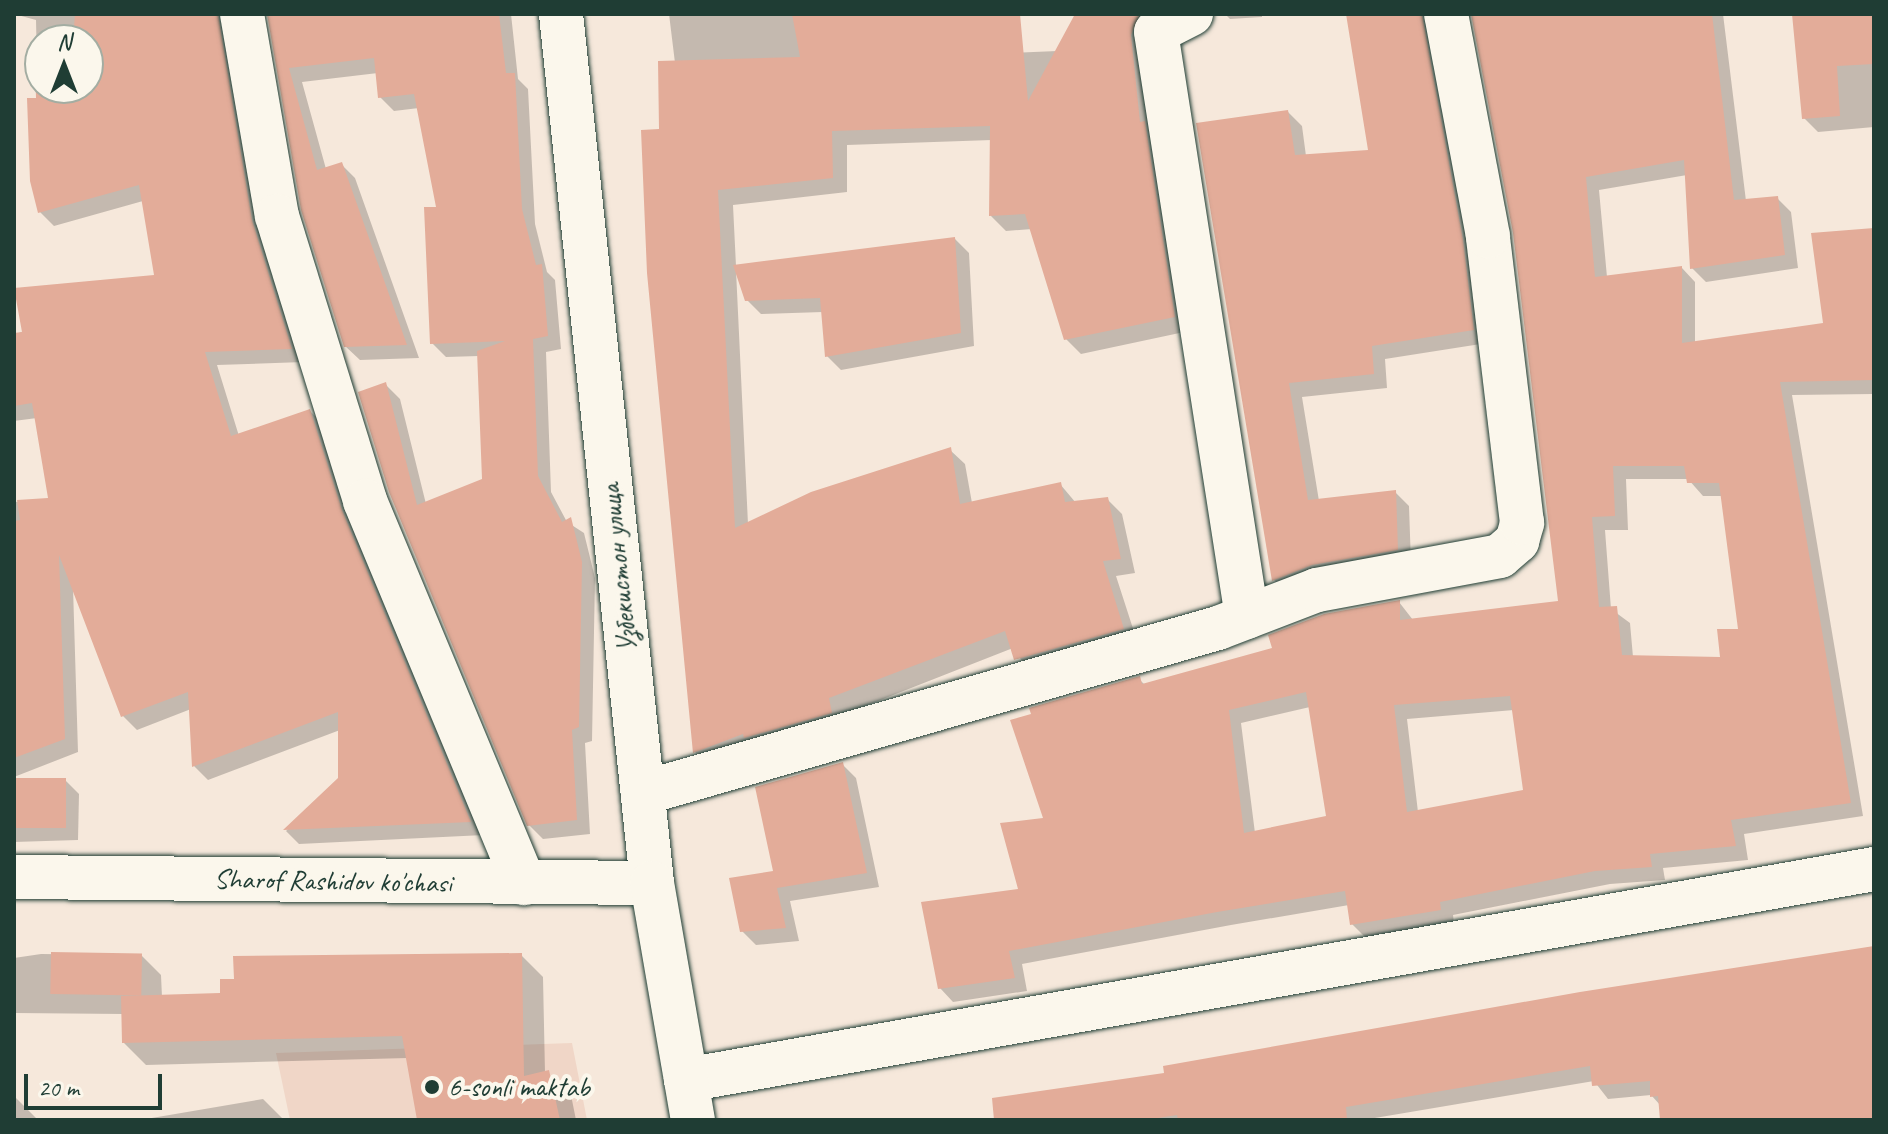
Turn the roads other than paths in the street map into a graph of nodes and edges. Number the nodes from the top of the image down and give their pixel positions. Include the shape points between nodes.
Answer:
1 (242, 14) edge
2 (561, 14) edge
3 (1191, 14) edge
4 (1446, 14) edge
5 (1247, 617) junction
6 (643, 793) junction
7 (1874, 869) edge
8 (14, 877) edge
9 (524, 883) junction
10 (652, 883) junction
11 (690, 1100) edge

1 - 9 street via 277,216 365,501
2 - 6 street, Узбекистон улица
3 - 5 street via 1156,32
4 - 5 street via 1488,236 1522,523 1517,541 1500,556 1317,590
5 - 6 street
6 - 10 street, Узбекистон улица
7 - 11 street
8 - 9 street, Sharof Rashidov ko'chasi
9 - 10 street, Sharof Rashidov ko'chasi
10 - 11 street, Узбекистон улица

